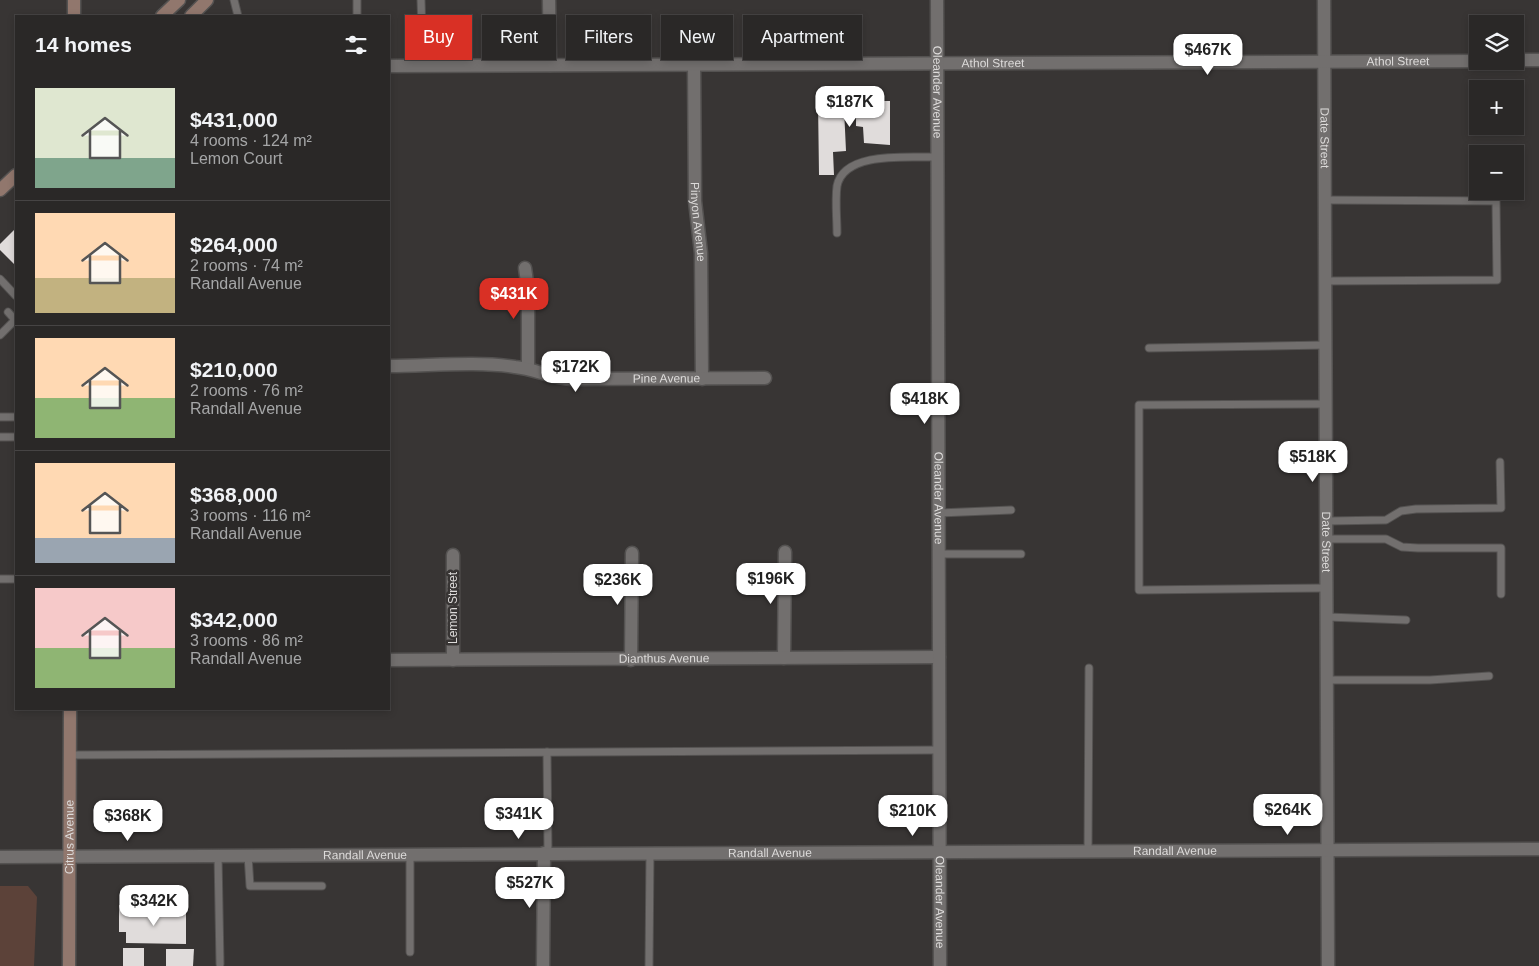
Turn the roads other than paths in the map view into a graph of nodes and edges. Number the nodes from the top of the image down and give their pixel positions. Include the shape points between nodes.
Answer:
1 (74, 0) edge
2 (178, 0) edge
3 (207, 0) edge
4 (234, 0) edge
5 (357, 0) edge
6 (422, 0) edge
7 (549, 0) edge
8 (937, 0) edge
9 (1324, 0) edge
10 (74, 15) edge
11 (163, 15) edge
12 (192, 15) edge
13 (238, 15) edge
14 (358, 15) edge
15 (1524, 60) edge
16 (1539, 60) edge
17 (1324, 61) junction
18 (1469, 61) edge
19 (937, 63) junction
20 (694, 64) junction
21 (423, 65) junction
22 (550, 65) junction
23 (390, 66) edge
24 (938, 158) junction
25 (15, 176) edge
26 (15, 187) edge
27 (0, 190) edge
28 (1325, 200) junction
29 (837, 233) dead end
30 (525, 268) dead end
31 (0, 279) edge
32 (1325, 281) junction
33 (15, 295) edge
34 (8, 312) dead end
35 (15, 319) edge
36 (15, 321) edge
37 (0, 335) edge
38 (1326, 345) junction
39 (1149, 348) dead end
40 (390, 366) edge
41 (528, 369) junction
42 (766, 378) dead end
43 (702, 379) junction
44 (1326, 404) junction
45 (0, 417) edge
46 (15, 417) edge
47 (0, 437) edge
48 (15, 437) edge
49 (1500, 462) dead end
50 (1011, 510) dead end
51 (939, 513) junction
52 (1328, 521) junction
53 (1328, 539) junction
54 (785, 552) dead end
55 (632, 553) dead end
56 (939, 554) junction
57 (1020, 554) dead end
58 (453, 555) dead end
59 (0, 579) edge
60 (15, 579) edge
61 (1327, 588) junction
62 (1501, 594) dead end
63 (1328, 618) junction
64 (1406, 620) dead end
65 (939, 657) junction
66 (784, 658) junction
67 (390, 660) edge
68 (453, 660) junction
69 (631, 660) junction
70 (1089, 668) dead end
71 (1489, 676) dead end
72 (1328, 680) junction
73 (70, 710) edge
74 (939, 750) junction
75 (547, 752) junction
76 (71, 755) junction
77 (1539, 849) edge
78 (1088, 850) junction
79 (1328, 850) junction
80 (940, 851) junction
81 (650, 852) junction
82 (546, 853) junction
83 (410, 854) junction
84 (218, 855) junction
85 (248, 855) junction
86 (70, 856) junction
87 (0, 857) edge
88 (322, 886) dead end
89 (410, 952) dead end
90 (220, 964) dead end
91 (68, 966) edge
92 (543, 966) edge
93 (648, 966) edge
94 (940, 966) edge
95 (1328, 966) edge

1 - 10 main road
2 - 11 main road
3 - 12 main road
4 - 13 lane
5 - 14 lane
6 - 21 lane
7 - 22 street
8 - 19 street, Oleander Avenue
9 - 17 street, Date Street
15 - 16 street
17 - 18 street, Athol Street
17 - 19 street, Athol Street
17 - 28 street, Date Street
19 - 20 street, Athol Street
19 - 24 street, Oleander Avenue
20 - 22 street, Athol Street
20 - 43 street, Pinyon Avenue
21 - 22 street, Athol Street
21 - 23 street, Athol Street
24 - 29 lane via 870,159 855,163 837,185
24 - 51 street, Oleander Avenue
25 - 27 main road
26 - 27 main road
28 - 32 street, Date Street
28 - 32 lane via 1496,202 1497,280
30 - 41 street
31 - 33 lane
32 - 38 street, Date Street
34 - 35 lane
36 - 37 lane
38 - 39 lane
38 - 44 street, Date Street
40 - 41 street, Pine Avenue via 506,366
41 - 43 street, Pine Avenue via 559,378
42 - 43 street, Pine Avenue
44 - 52 street, Date Street
44 - 61 lane via 1139,405 1140,590
45 - 46 lane
47 - 48 lane
49 - 52 lane via 1501,508 1416,509 1401,511 1386,520
50 - 51 lane
51 - 56 street, Oleander Avenue
52 - 53 street, Date Street
53 - 61 street, Date Street
53 - 62 lane via 1386,539 1402,547 1418,548 1500,548
54 - 66 street
55 - 69 street
56 - 57 lane
56 - 65 street, Oleander Avenue
58 - 68 street, Lemon Street
59 - 60 lane
61 - 63 street, Date Street
63 - 64 lane
63 - 72 street, Date Street
65 - 66 street, Dianthus Avenue
65 - 74 street, Oleander Avenue
66 - 69 street, Dianthus Avenue
67 - 68 street, Dianthus Avenue
68 - 69 street, Dianthus Avenue
70 - 78 lane
71 - 72 lane via 1430,680
72 - 79 street, Date Street
73 - 76 main road, Citrus Avenue
74 - 75 lane
74 - 80 street, Oleander Avenue
75 - 76 lane
75 - 82 lane
76 - 86 main road, Citrus Avenue
77 - 79 street, Randall Avenue
78 - 79 street, Randall Avenue
78 - 80 street, Randall Avenue
79 - 95 street, Date Street
80 - 81 street, Randall Avenue
80 - 94 street, Oleander Avenue
81 - 82 street, Randall Avenue
81 - 93 lane
82 - 83 street, Randall Avenue
82 - 92 street
83 - 85 street, Randall Avenue
83 - 89 lane
84 - 85 street, Randall Avenue
84 - 86 street, Randall Avenue
84 - 90 lane
85 - 88 lane via 250,886
86 - 87 street, Randall Avenue
86 - 91 main road, Citrus Avenue

